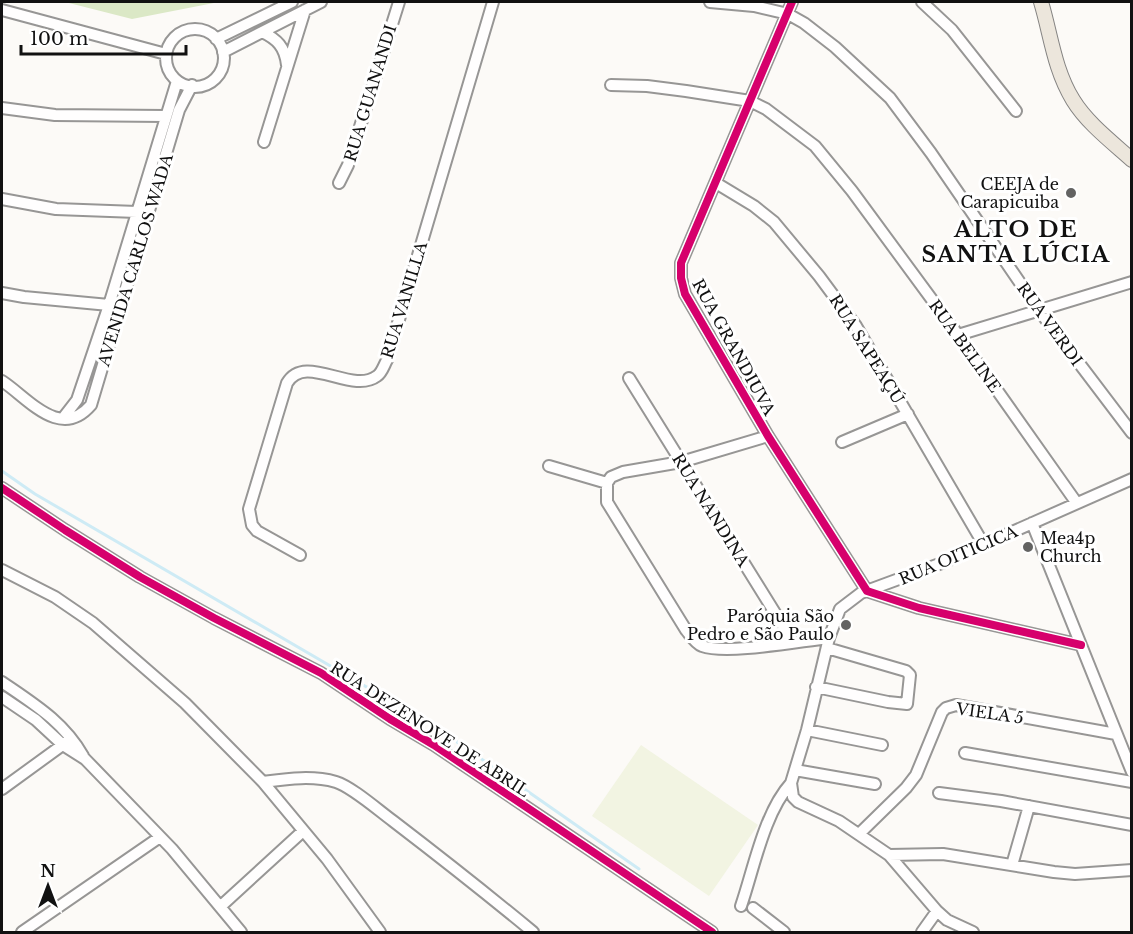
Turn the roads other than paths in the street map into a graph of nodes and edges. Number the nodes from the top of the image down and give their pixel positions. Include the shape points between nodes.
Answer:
1 (292, 2) edge
2 (321, 2) edge
3 (399, 2) edge
4 (493, 2) edge
5 (710, 2) edge
6 (792, 2) edge
7 (922, 2) edge
8 (1046, 4) edge
9 (2, 10) edge
10 (305, 10) junction
11 (787, 14) junction
12 (262, 32) junction
13 (216, 39) junction
14 (223, 52) junction
15 (166, 54) junction
16 (287, 68) junction
17 (177, 81) junction
18 (192, 86) junction
19 (610, 86) dead end
20 (750, 101) junction
21 (2, 108) edge
22 (1016, 111) dead end
23 (165, 116) junction
24 (264, 142) dead end
25 (1131, 160) edge
26 (339, 183) dead end
27 (716, 183) junction
28 (2, 199) edge
29 (137, 212) junction
30 (1131, 282) edge
31 (2, 293) edge
32 (109, 304) junction
33 (1038, 309) junction
34 (958, 335) junction
35 (629, 378) dead end
36 (2, 381) edge
37 (77, 400) junction
38 (87, 410) junction
39 (908, 414) junction
40 (63, 418) junction
41 (1131, 433) edge
42 (768, 436) junction
43 (842, 441) dead end
44 (681, 462) junction
45 (549, 466) dead end
46 (1131, 479) edge
47 (607, 483) junction
48 (2, 488) edge
49 (1076, 502) junction
50 (1032, 523) junction
51 (984, 544) junction
52 (300, 555) dead end
53 (2, 570) edge
54 (867, 591) junction
55 (793, 642) junction
56 (828, 643) junction
57 (1081, 645) junction
58 (2, 682) edge
59 (816, 687) junction
60 (2, 697) edge
61 (807, 730) junction
62 (1116, 734) junction
63 (73, 737) junction
64 (63, 745) junction
65 (882, 745) dead end
66 (965, 753) dead end
67 (85, 759) junction
68 (795, 770) junction
69 (1131, 772) edge
70 (263, 782) junction
71 (1131, 782) edge
72 (791, 783) junction
73 (875, 784) dead end
74 (2, 789) edge
75 (939, 793) dead end
76 (1029, 806) junction
77 (1131, 825) edge
78 (303, 831) junction
79 (858, 834) junction
80 (160, 837) junction
81 (889, 855) junction
82 (1012, 866) junction
83 (1131, 870) edge
84 (221, 906) junction
85 (741, 906) dead end
86 (753, 908) dead end
87 (937, 911) junction
88 (22, 933) edge
89 (241, 933) edge
90 (380, 933) edge
91 (533, 933) edge
92 (712, 933) edge
93 (784, 933) edge
94 (922, 933) edge
95 (973, 933) edge

1 - 13 street
2 - 10 street
3 - 26 street, RUA GUANANDI
4 - 52 street, RUA VANILLA via 387,360 379,375 371,380 352,381 310,371 295,374 287,383 251,497 249,518 257,531
5 - 11 street, RUA VERDI
6 - 11 street, RUA GRANDIUVA
7 - 22 street via 952,30
8 - 25 main road via 1056,62 1072,100
9 - 15 street
10 - 12 street
10 - 16 street
11 - 20 street, RUA GRANDIUVA
11 - 33 street, RUA VERDI via 804,23 890,98
12 - 14 street
12 - 16 street via 280,44
13 - 14 street
13 - 15 street via 201,30 183,31
14 - 18 street via 223,64 213,80
15 - 17 street via 170,74
16 - 24 street
17 - 18 street
17 - 23 street, AVENIDA CARLOS WADA
18 - 38 street, AVENIDA CARLOS WADA via 179,110 92,405
19 - 20 street via 666,88
20 - 27 street, RUA GRANDIUVA
20 - 34 street, RUA BELINE via 815,147
21 - 23 street via 55,115
23 - 29 street, AVENIDA CARLOS WADA
27 - 39 street, RUA SAPEAÇÚ via 754,206 794,244 856,326
27 - 42 street, RUA GRANDIUVA via 681,263 681,278 685,294
28 - 29 street via 56,209
29 - 32 street, AVENIDA CARLOS WADA
30 - 33 street
31 - 32 street
32 - 37 street, AVENIDA CARLOS WADA
33 - 34 street
33 - 41 street, RUA VERDI
34 - 49 street, RUA BELINE
35 - 44 street, RUA NANDINA
36 - 40 street via 47,415
37 - 38 street
37 - 40 street, AVENIDA CARLOS WADA
38 - 40 street
39 - 43 street
39 - 51 street, RUA SAPEAÇÚ
42 - 44 street
42 - 54 street, RUA GRANDIUVA
44 - 47 street via 623,472 610,477
44 - 55 street, RUA NANDINA
45 - 47 street
46 - 49 street, RUA OITICICA
47 - 55 street via 605,496 609,508 696,642 712,648 730,648
48 - 92 street, RUA DEZENOVE DE ABRIL via 140,577 338,683
49 - 50 street, RUA OITICICA
50 - 51 street, RUA OITICICA
50 - 57 street
51 - 54 street, RUA OITICICA
53 - 70 street via 55,597 93,623 185,703
54 - 56 street, RUA OITICICA via 840,609
54 - 57 street via 919,608
55 - 56 street
56 - 59 street, RUA OITICICA
56 - 59 street via 906,671 910,675 907,704
57 - 62 street
58 - 63 street
59 - 61 street, RUA OITICICA
60 - 64 street
61 - 65 street
61 - 68 street, RUA OITICICA
62 - 69 street
62 - 79 street, VIELA 5 via 956,705 946,708 916,775
63 - 64 street
63 - 67 street
64 - 67 street
64 - 74 street
66 - 71 street
67 - 80 street
68 - 72 street, RUA OITICICA
68 - 73 street
70 - 78 street
70 - 91 street via 290,778 337,783 485,891
72 - 79 street via 798,802
72 - 85 street, RUA OITICICA via 782,793 768,825
75 - 76 street
76 - 77 street
76 - 82 street
78 - 84 street
78 - 90 street
79 - 81 street
80 - 84 street
80 - 88 street
81 - 82 street via 943,854
81 - 87 street
82 - 83 street via 1075,873
84 - 89 street
86 - 93 street
87 - 94 street
87 - 95 street

